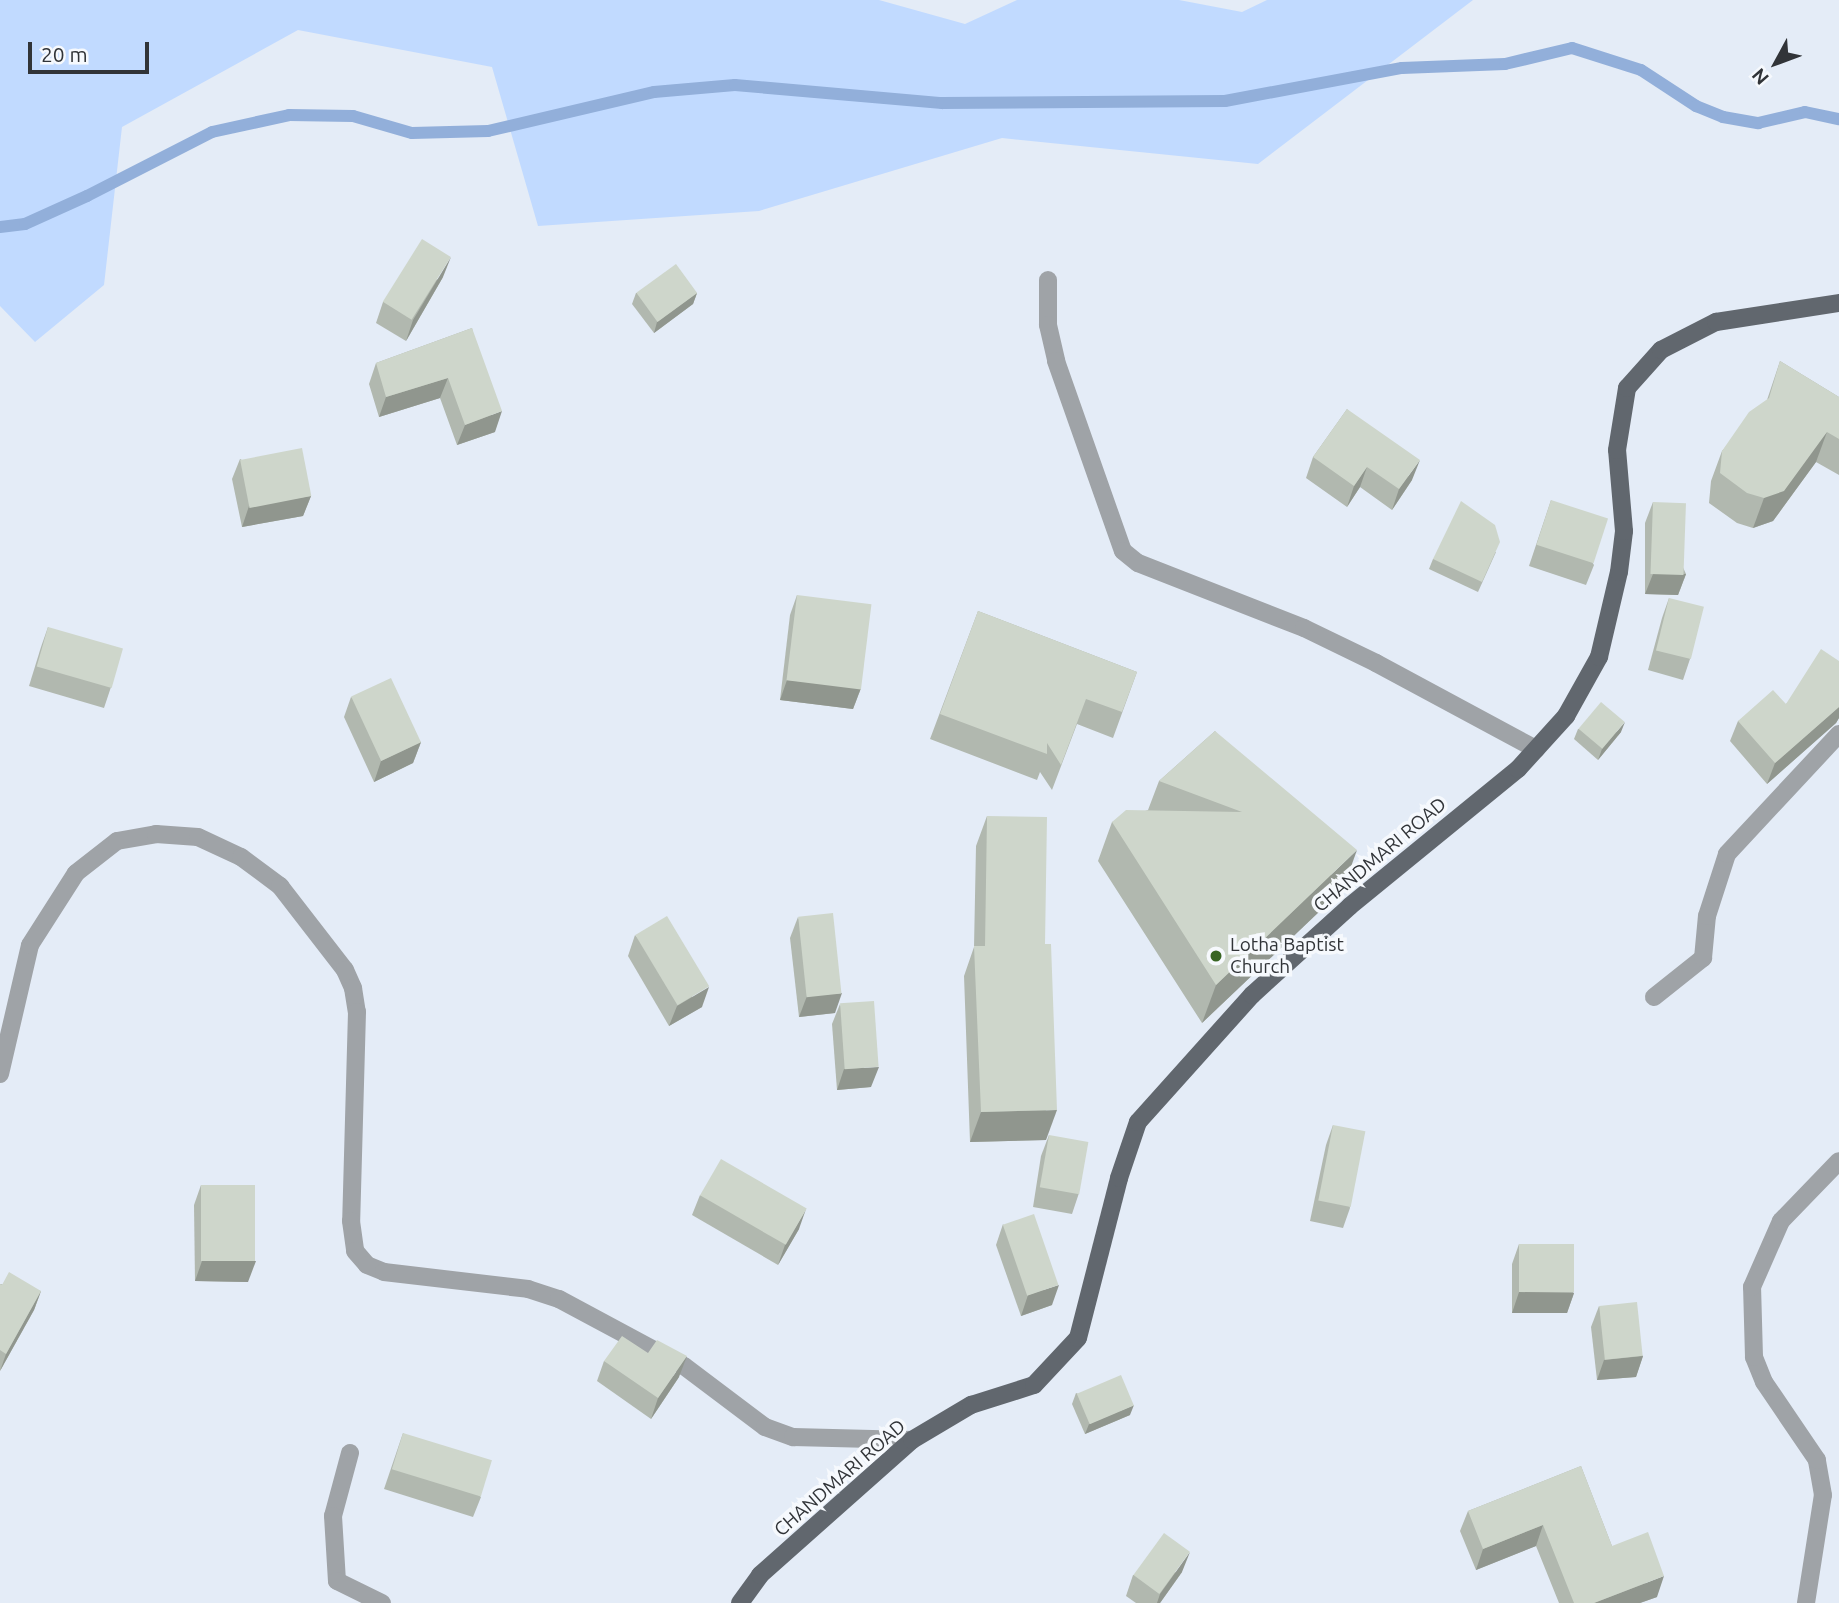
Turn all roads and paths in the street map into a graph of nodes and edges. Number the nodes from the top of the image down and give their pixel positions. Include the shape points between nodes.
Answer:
1 (1048, 280) dead end
2 (1839, 303) edge
3 (1839, 734) edge
4 (1536, 749) junction
5 (1654, 997) dead end
6 (0, 1074) edge
7 (1839, 1161) edge
8 (912, 1440) junction
9 (349, 1453) dead end
10 (382, 1603) edge
11 (740, 1603) edge
12 (1806, 1603) edge

1 - 4 street via 1048,326 1056,361 1123,551 1138,563 1304,628
2 - 4 main road, CHANDMARI ROAD via 1716,322 1661,350 1627,388 1617,450 1624,531 1599,657 1566,716
3 - 5 street via 1727,854 1707,916 1703,958
4 - 8 main road, CHANDMARI ROAD via 1252,995 1138,1122 1078,1338 1034,1385 971,1405
6 - 8 street via 30,945 76,873 117,841 156,834 198,837 241,856 280,886 345,970 353,988 357,1012 351,1221 355,1251 367,1265 384,1272 528,1289 559,1299 684,1366 754,1420 793,1437
7 - 12 street via 1781,1221 1752,1286 1754,1357 1764,1382 1817,1460 1823,1495
8 - 11 main road, CHANDMARI ROAD via 760,1575
9 - 10 street via 333,1516 337,1581

